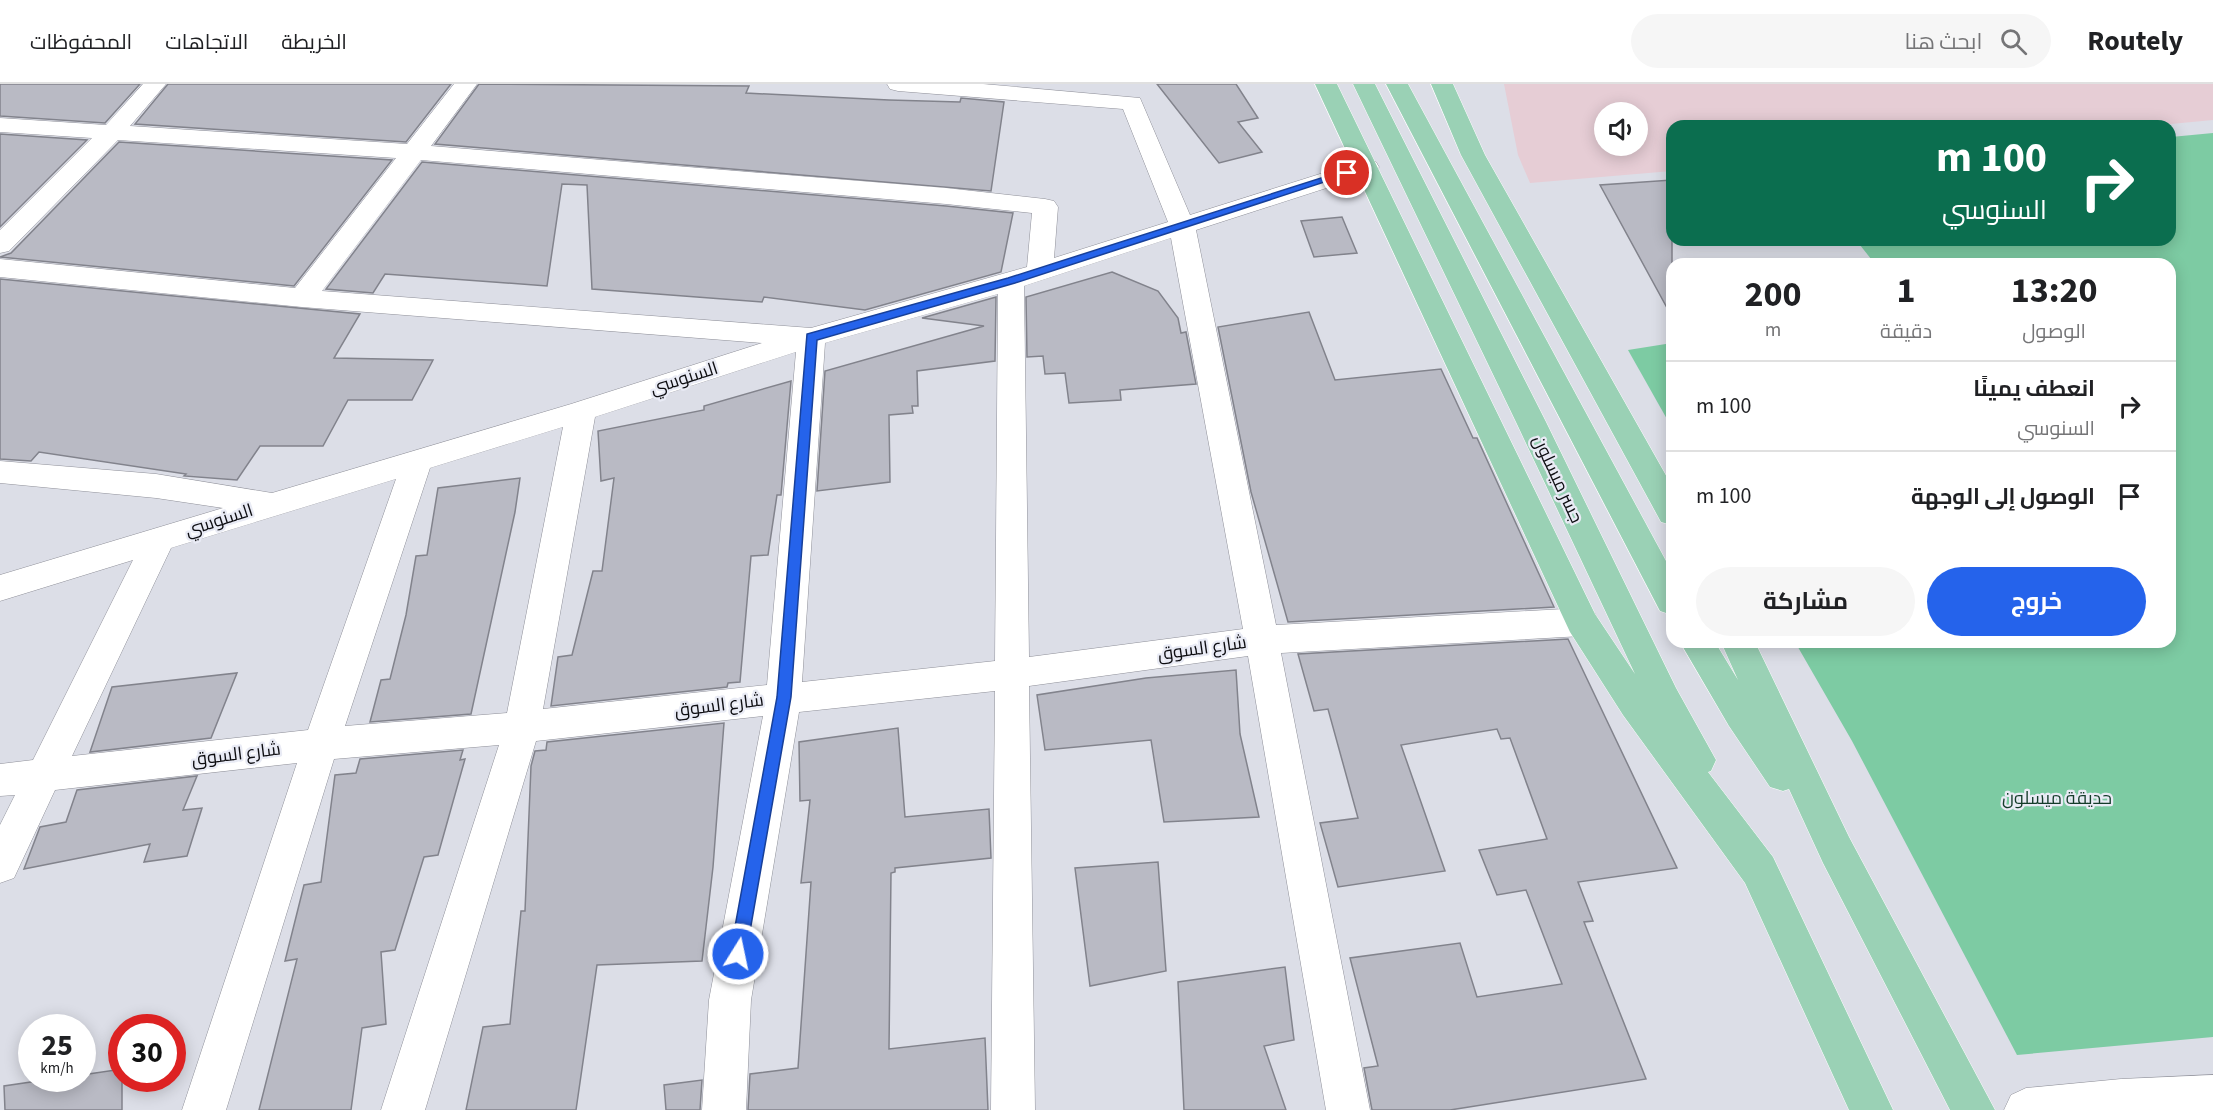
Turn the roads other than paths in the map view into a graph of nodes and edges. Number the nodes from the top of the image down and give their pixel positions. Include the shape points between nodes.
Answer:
1 (155, 84) edge
2 (466, 84) edge
3 (898, 84) edge
4 (1326, 84) edge
5 (1364, 84) edge
6 (1397, 84) edge
7 (1442, 84) edge
8 (0, 125) edge
9 (113, 132) junction
10 (413, 153) junction
11 (1367, 166) junction
12 (1182, 225) junction
13 (0, 245) edge
14 (0, 268) edge
15 (1026, 276) junction
16 (302, 298) junction
17 (811, 337) junction
18 (581, 411) junction
19 (417, 461) junction
20 (0, 472) edge
21 (1666, 502) edge
22 (271, 504) junction
23 (159, 540) junction
24 (0, 588) edge
25 (1666, 591) edge
26 (1582, 622) junction
27 (1262, 640) junction
28 (1701, 648) edge
29 (1741, 648) edge
30 (1014, 674) junction
31 (784, 697) junction
32 (522, 728) junction
33 (321, 744) junction
34 (42, 777) junction
35 (0, 780) edge
36 (1836, 850) junction
37 (0, 865) edge
38 (1759, 870) junction
39 (2213, 1096) edge
40 (204, 1110) edge
41 (403, 1110) edge
42 (724, 1110) edge
43 (1013, 1110) edge
44 (1348, 1110) edge
45 (1871, 1110) edge
46 (1973, 1110) edge
47 (2026, 1110) edge

1 - 9 street
2 - 10 street
3 - 12 street via 1132,103
4 - 11 main road
5 - 38 main road, جسر ميسلون via 1664,699
6 - 25 main road
7 - 21 main road via 1473,154
8 - 9 street
9 - 10 street
9 - 13 street
10 - 15 street via 1045,207
10 - 16 street
11 - 12 street, السنوسي
11 - 26 main road
12 - 15 street, السنوسي
12 - 27 street
14 - 16 street
15 - 17 street, السنوسي
15 - 30 street
16 - 17 street
17 - 18 street, السنوسي
17 - 31 street
18 - 19 street, السنوسي
18 - 32 street
19 - 22 street, السنوسي
19 - 33 street
20 - 22 street via 156,486
22 - 23 street, السنوسي
23 - 24 street, السنوسي
23 - 34 street
26 - 27 street, شارع السوق
26 - 38 main road via 1635,704
27 - 30 street, شارع السوق
27 - 44 street
28 - 36 main road via 1741,715
29 - 36 main road
30 - 31 street, شارع السوق
30 - 43 street
31 - 32 street, شارع السوق
31 - 42 street via 730,1000
32 - 33 street, شارع السوق
32 - 41 street
33 - 34 street, شارع السوق
33 - 40 street
34 - 35 street, شارع السوق
34 - 37 street
36 - 46 main road
38 - 45 main road
39 - 47 street

